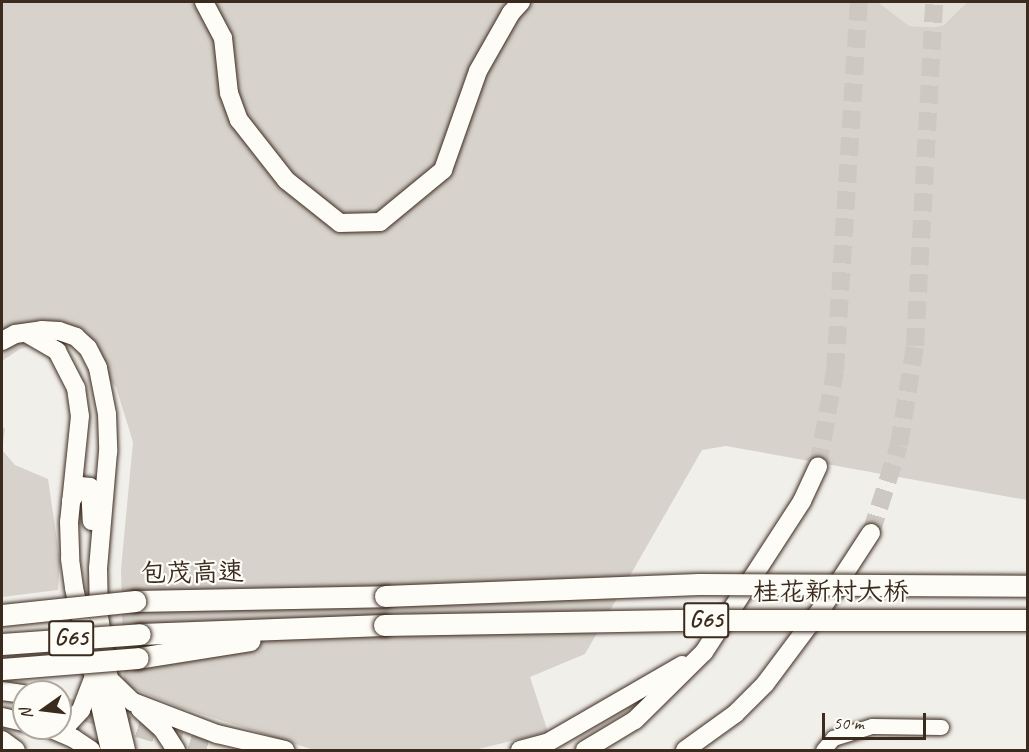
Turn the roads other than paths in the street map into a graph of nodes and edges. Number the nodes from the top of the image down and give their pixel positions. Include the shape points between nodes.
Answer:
1 (204, 2) edge
2 (521, 2) edge
3 (26, 333) junction
4 (2, 342) edge
5 (818, 466) tunnel mouth
6 (71, 502) junction
7 (871, 533) tunnel mouth
8 (1028, 586) edge
9 (98, 591) junction
10 (385, 596) joint
11 (2, 615) edge
12 (1028, 620) edge
13 (313, 628) junction
14 (2, 644) edge
15 (704, 652) junction
16 (2, 669) edge
17 (101, 678) junction
18 (133, 702) junction
19 (72, 720) edge
20 (941, 727) dead end
21 (72, 738) edge
22 (2, 740) edge
23 (16, 750) edge
24 (91, 750) edge
25 (111, 750) edge
26 (126, 750) edge
27 (176, 750) edge
28 (285, 750) edge
29 (520, 750) edge
30 (585, 750) edge
31 (685, 750) edge
32 (823, 750) edge

1 - 2 main road via 223,38 229,93 239,120 286,180 340,223 380,222 443,171 478,72
3 - 4 main road
3 - 6 main road via 57,351 76,388 80,416
3 - 9 main road via 59,331 76,337 88,348 98,368 107,414 108,452
5 - 15 main road, bridge via 802,501
6 - 9 main road via 80,486 90,487
6 - 17 main road via 74,588
7 - 31 main road, bridge via 825,605 765,684 735,714
8 - 10 highway, 桂花新村大桥 / G65, bridge via 699,584
9 - 17 main road
10 - 11 highway, 包茂高速 / G65, bridge via 135,601
12 - 13 highway, 桂花新村大桥 / G65, bridge
13 - 14 highway, G65, bridge
13 - 16 highway, bridge via 138,658
15 - 29 main road via 547,742
15 - 30 main road via 635,720
17 - 18 main road
17 - 19 main road
17 - 25 main road
17 - 26 main road
18 - 27 main road via 163,730
18 - 28 main road via 217,734
20 - 32 street via 872,726 833,738
21 - 24 main road
22 - 23 main road

